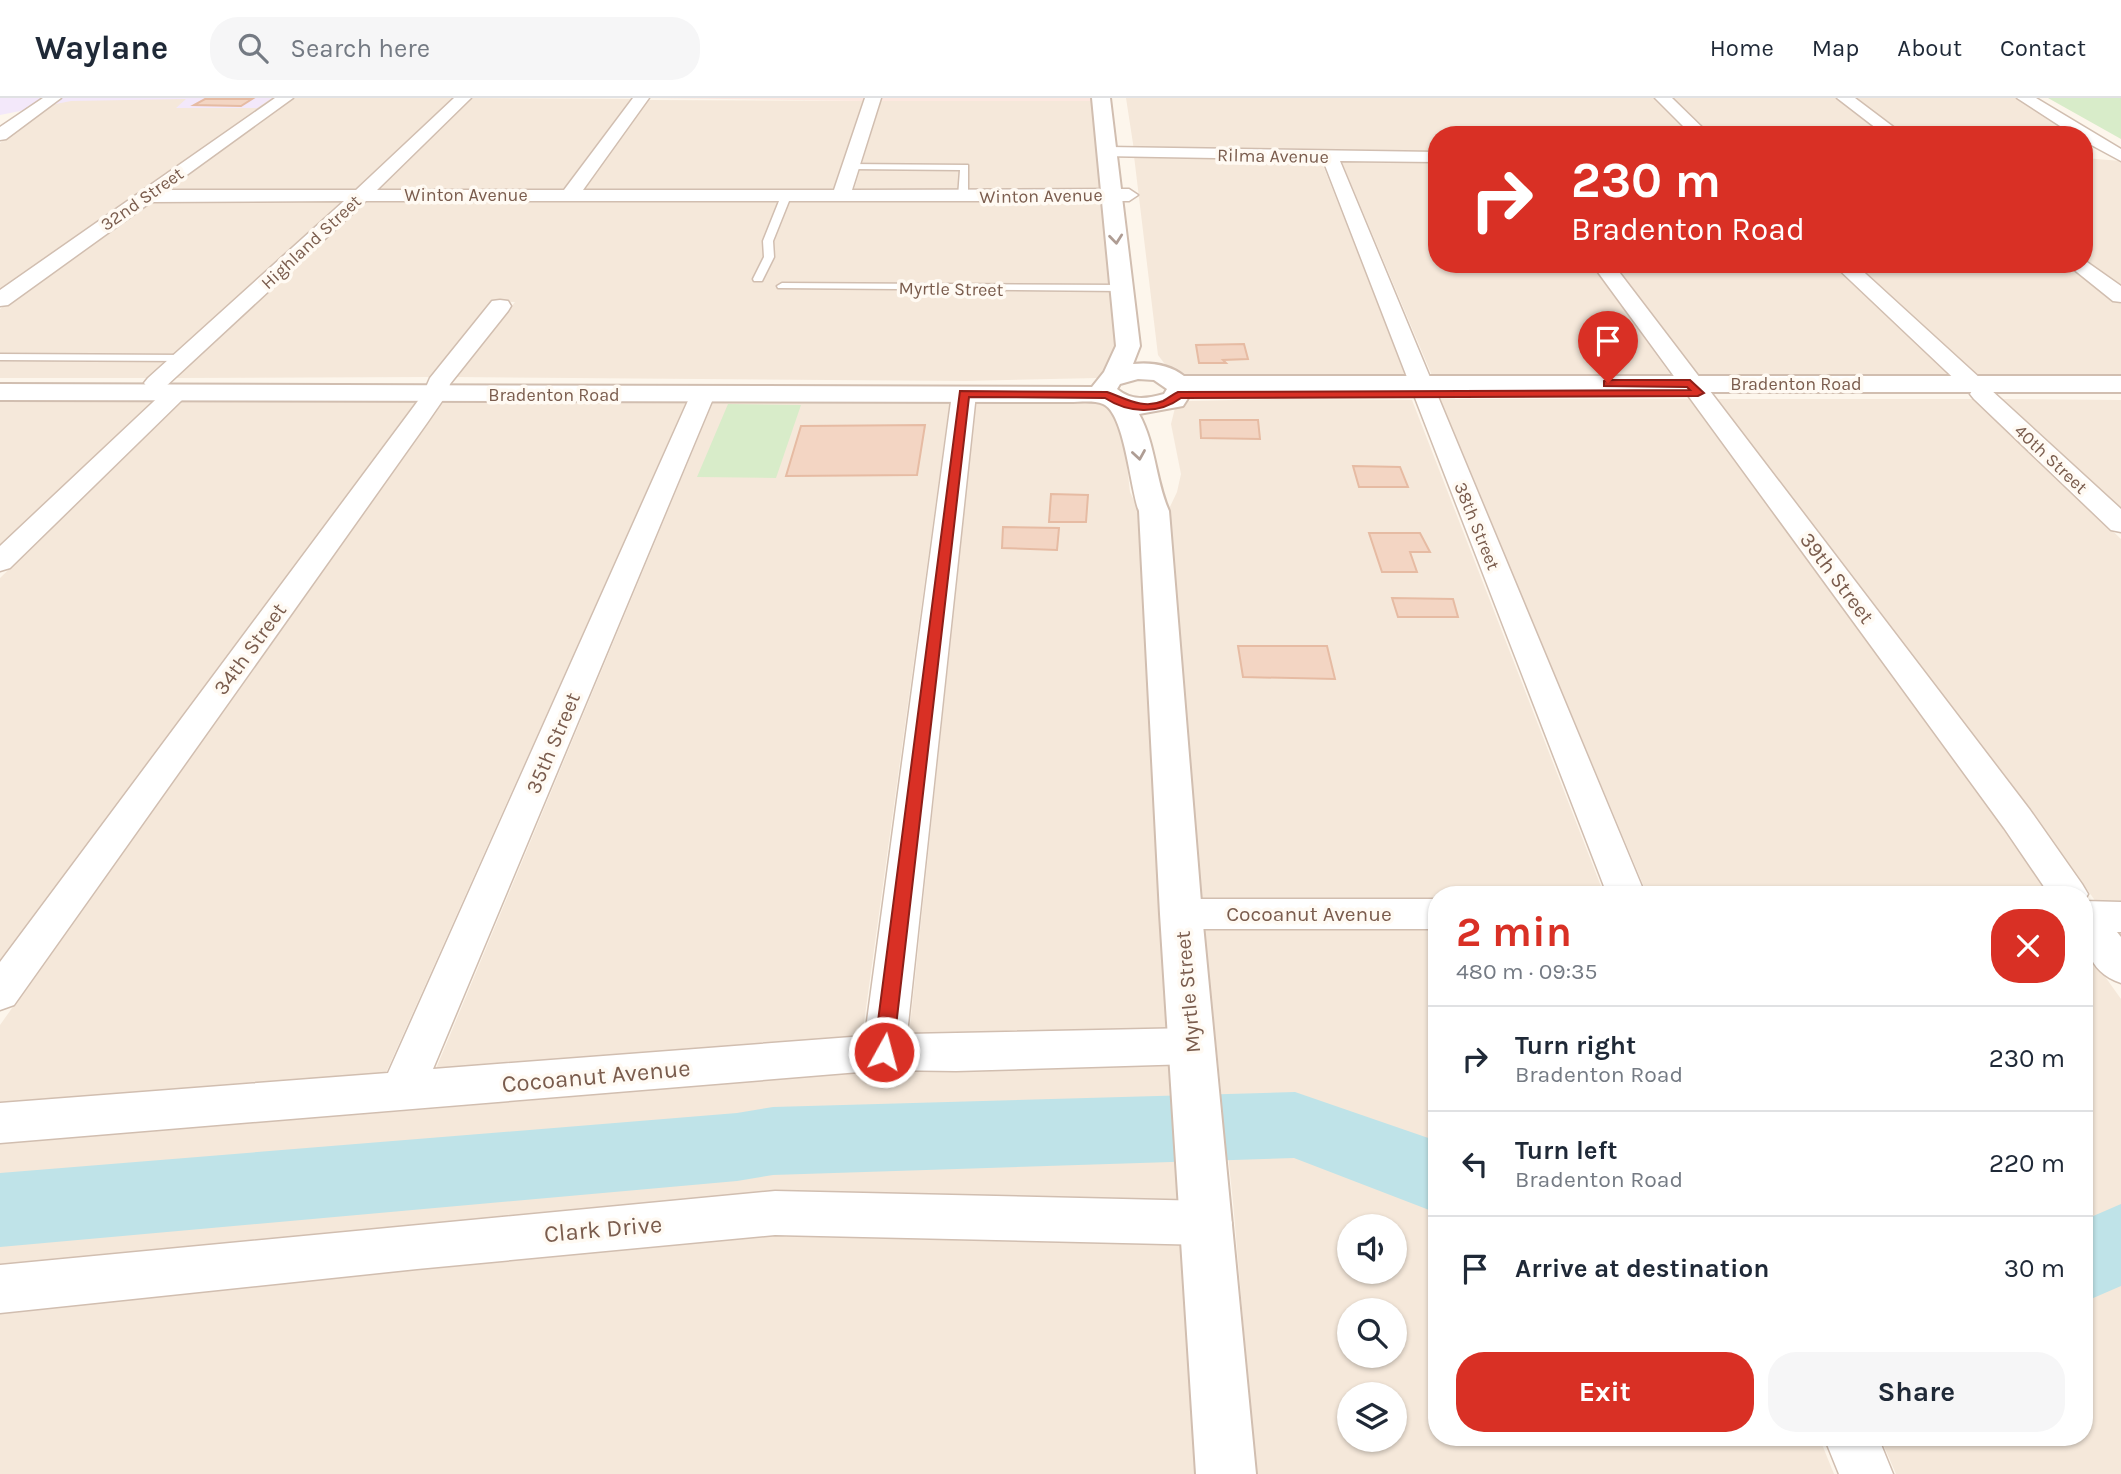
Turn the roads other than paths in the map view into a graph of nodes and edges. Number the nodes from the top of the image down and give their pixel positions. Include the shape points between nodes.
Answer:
1 (53, 98) edge
2 (285, 98) edge
3 (463, 98) edge
4 (640, 98) edge
5 (873, 98) edge
6 (1101, 98) edge
7 (1117, 98) edge
8 (1663, 98) edge
9 (1845, 98) edge
10 (2025, 98) edge
11 (26, 115) junction
12 (0, 120) edge
13 (1693, 126) edge
14 (1884, 126) edge
15 (2071, 126) edge
16 (0, 135) edge
17 (2093, 140) edge
18 (1116, 152) junction
19 (2093, 156) edge
20 (2120, 156) edge
21 (1330, 157) junction
22 (1428, 157) edge
23 (851, 166) junction
24 (147, 195) junction
25 (362, 195) junction
26 (569, 195) junction
27 (1120, 195) junction
28 (786, 196) junction
29 (841, 196) junction
30 (962, 197) junction
31 (1609, 273) edge
32 (1853, 273) edge
33 (2089, 273) edge
34 (758, 279) dead end
35 (782, 286) dead end
36 (1121, 288) junction
37 (2121, 296) edge
38 (0, 300) edge
39 (500, 306) dead end
40 (0, 357) edge
41 (186, 358) junction
42 (0, 384) edge
43 (2121, 384) edge
44 (166, 388) junction
45 (1694, 388) junction
46 (436, 389) junction
47 (1112, 389) junction
48 (1170, 389) junction
49 (1423, 389) junction
50 (1978, 389) junction
51 (0, 393) edge
52 (703, 394) junction
53 (964, 394) junction
54 (2121, 394) edge
55 (1154, 511) junction
56 (2121, 524) edge
57 (0, 562) edge
58 (1623, 886) edge
59 (2063, 886) edge
60 (1181, 914) junction
61 (1428, 914) edge
62 (2093, 916) edge
63 (2121, 917) edge
64 (2093, 928) edge
65 (2121, 967) edge
66 (0, 993) edge
67 (884, 1052) junction
68 (1194, 1059) junction
69 (402, 1091) junction
70 (0, 1123) edge
71 (1206, 1203) junction
72 (0, 1289) edge
73 (1855, 1446) edge
74 (1226, 1474) edge
75 (1866, 1474) edge

1 - 11 street
2 - 24 street, 32nd Street
3 - 25 street, Highland Street
4 - 26 street
5 - 23 street
6 - 18 street
7 - 18 street
8 - 13 street
9 - 14 street
10 - 15 street
11 - 12 street
11 - 16 street
17 - 20 street
18 - 21 street, Rilma Avenue
18 - 27 street
19 - 20 street
21 - 22 street, Rilma Avenue
21 - 49 street, 38th Street
23 - 29 street
23 - 30 lane via 965,167
24 - 25 street, Winton Avenue
24 - 38 street, 32nd Street
25 - 26 street, Winton Avenue
25 - 41 street, Highland Street
26 - 28 street, Winton Avenue
27 - 30 street, Winton Avenue
27 -> 36 street
27 - 48 street via 1145,355
28 - 29 street, Winton Avenue
28 - 34 lane
29 - 30 street, Winton Avenue
31 - 45 street, 39th Street
32 - 50 street, 40th Street
33 - 37 street
35 - 36 lane, Myrtle Street
36 - 47 street via 1128,346
39 - 46 street, 34th Street
40 - 41 lane
41 - 44 street, Highland Street
42 - 44 street, Bradenton Road
43 - 50 street, Bradenton Road
44 - 46 street, Bradenton Road
44 - 51 street, Bradenton Road
44 - 57 street, Highland Street
45 - 49 street, Bradenton Road
45 - 50 street, Bradenton Road
45 - 59 street, 39th Street
46 - 47 street, Bradenton Road
46 - 52 street, Bradenton Road
46 - 66 street, 34th Street
47 - 48 street, Bradenton Road via 1140,371
47 - 48 street, Bradenton Road via 1144,407
47 - 53 street, Bradenton Road
47 -> 55 street, Myrtle Street via 1139,447 1145,492
48 - 49 street, Bradenton Road
48 - 55 street, Myrtle Street via 1157,424 1166,473
49 - 58 street, 38th Street
50 - 54 street, Bradenton Road
50 - 56 street, 40th Street
52 - 53 street, Bradenton Road
52 - 69 street, 35th Street
53 - 67 street
55 - 60 street, Myrtle Street
60 - 61 street, Cocoanut Avenue
60 - 68 street, Myrtle Street
62 - 63 street
64 - 65 street
67 - 68 street, Cocoanut Avenue
67 - 69 street, Cocoanut Avenue
68 - 71 street, Myrtle Street
69 - 70 street, Cocoanut Avenue
71 - 72 street, Clark Drive via 775,1213
71 - 74 street, Myrtle Street
73 - 75 street

